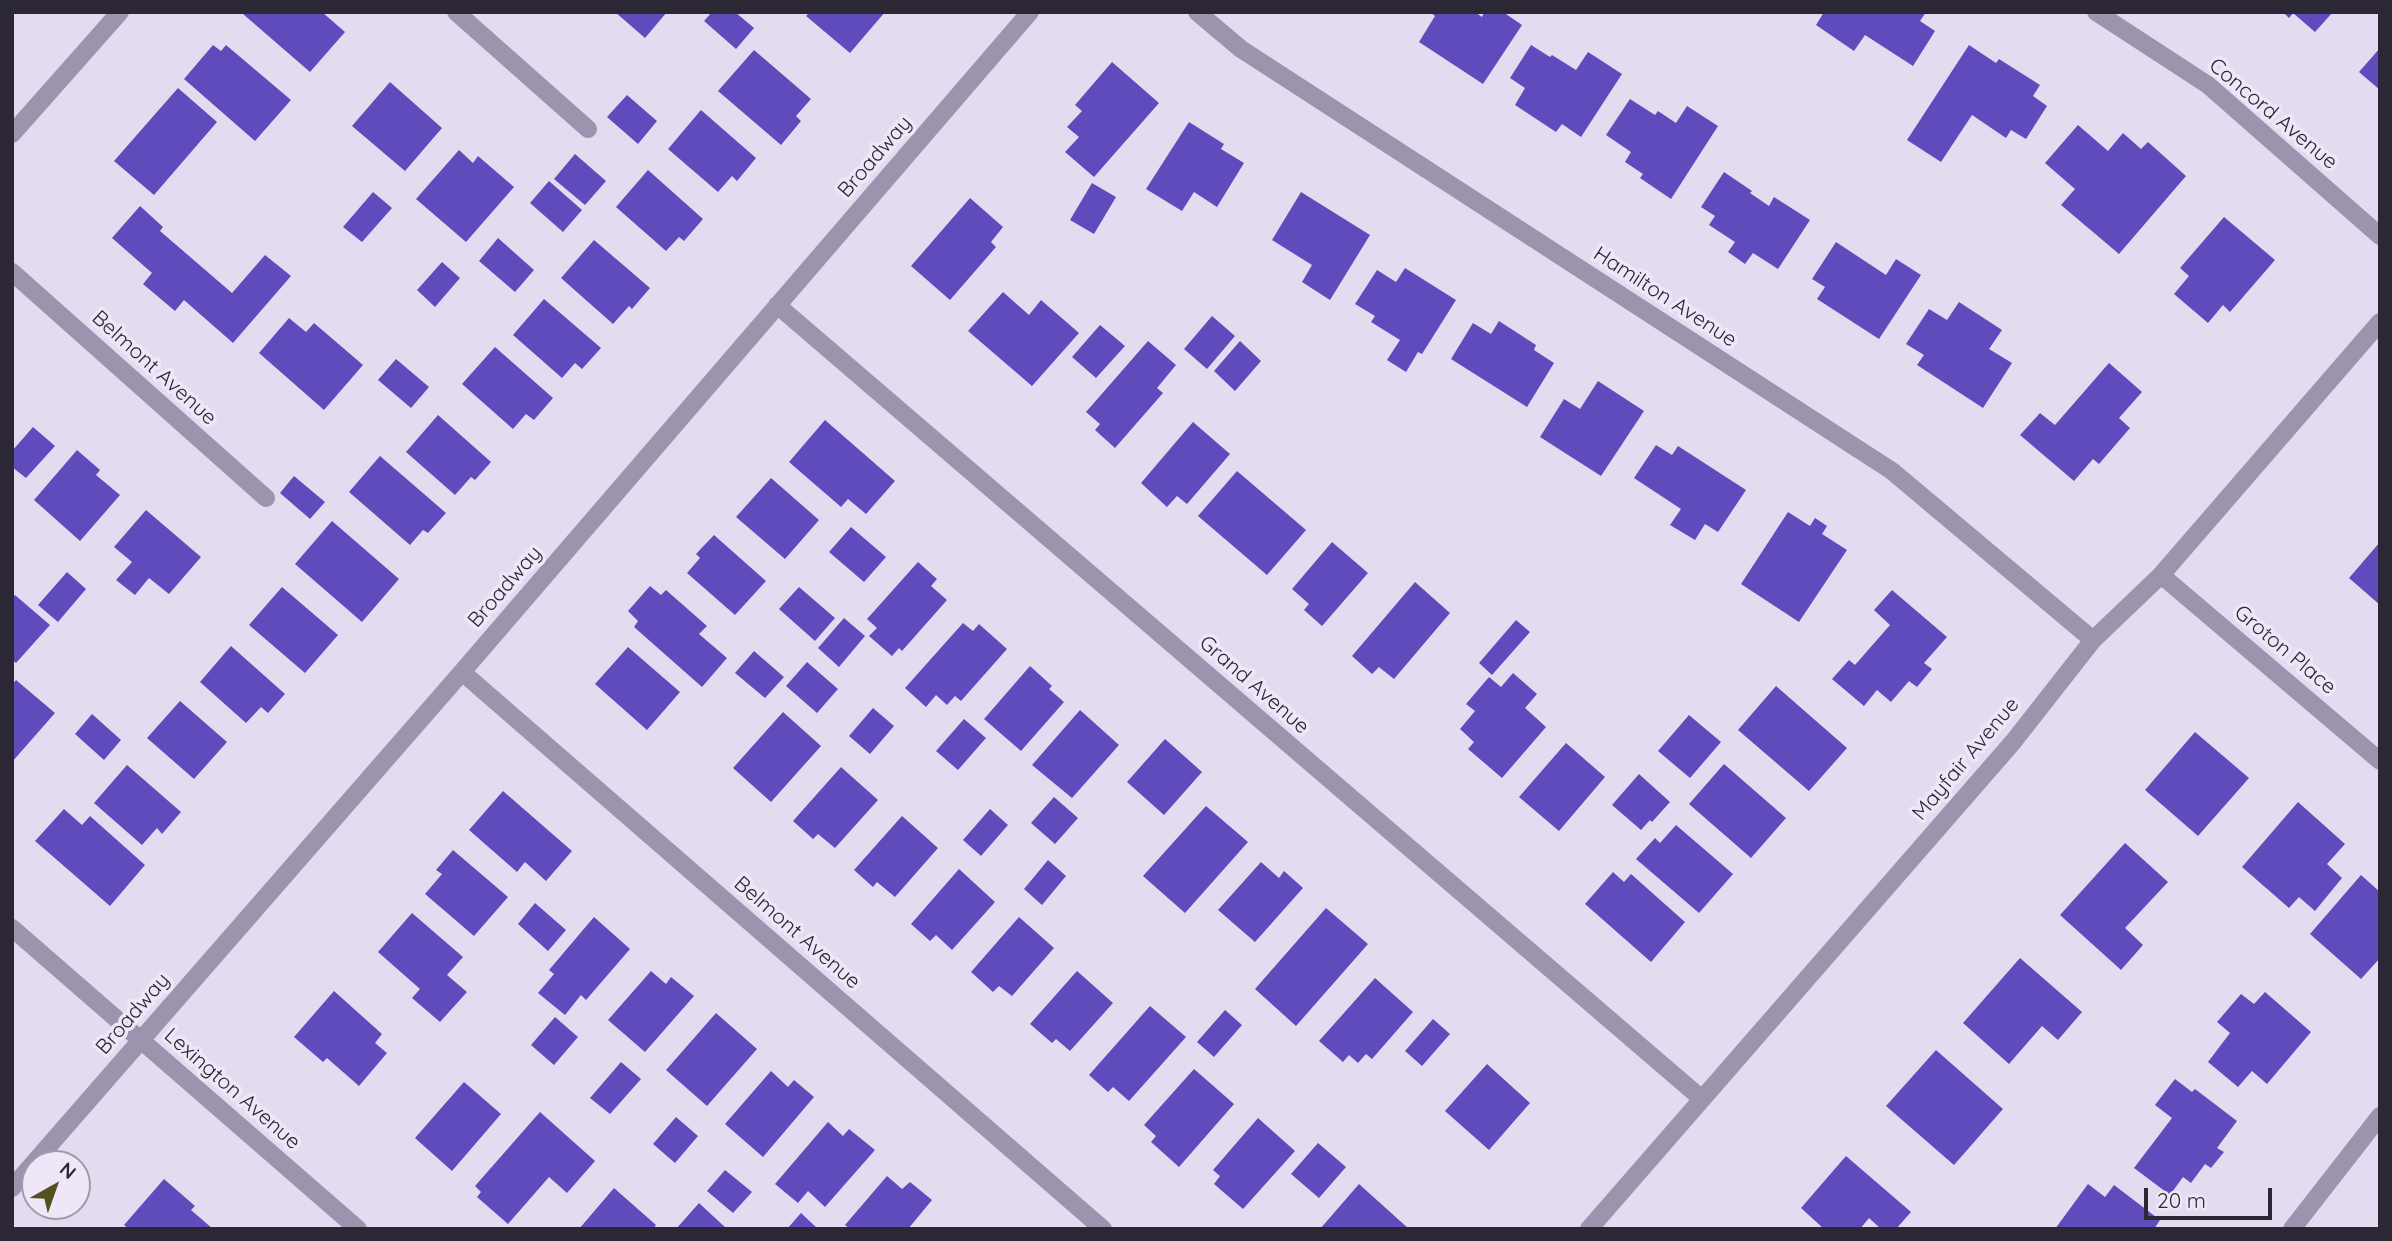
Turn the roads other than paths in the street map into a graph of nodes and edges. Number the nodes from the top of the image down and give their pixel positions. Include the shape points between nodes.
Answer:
1 (120, 12) edge
2 (456, 12) edge
3 (1030, 12) edge
4 (1197, 12) edge
5 (2096, 12) edge
6 (588, 130) dead end
7 (12, 134) edge
8 (2380, 236) edge
9 (12, 272) edge
10 (777, 304) junction
11 (2380, 322) edge
12 (266, 498) dead end
13 (2161, 575) junction
14 (2093, 640) junction
15 (462, 672) junction
16 (2380, 761) edge
17 (12, 928) edge
18 (140, 1039) junction
19 (1702, 1099) junction
20 (2380, 1116) edge
21 (12, 1188) edge
22 (358, 1229) edge
23 (1103, 1229) edge
24 (1589, 1229) edge
25 (2292, 1229) edge

1 - 7 street
2 - 6 street
3 - 10 street, Broadway
4 - 14 street, Hamilton Avenue via 1241,49 1892,471
5 - 8 street, Concord Avenue via 2208,85
9 - 12 street, Belmont Avenue
10 - 15 street, Broadway
10 - 19 street, Grand Avenue
11 - 13 street, Mayfair Avenue
13 - 14 street, Mayfair Avenue
13 - 16 street, Groton Place
14 - 19 street, Mayfair Avenue via 2013,741
15 - 18 street, Broadway
15 - 23 street, Belmont Avenue
17 - 18 street, Lexington Avenue
18 - 21 street, Broadway
18 - 22 street, Lexington Avenue
19 - 24 street, Mayfair Avenue
20 - 25 street

